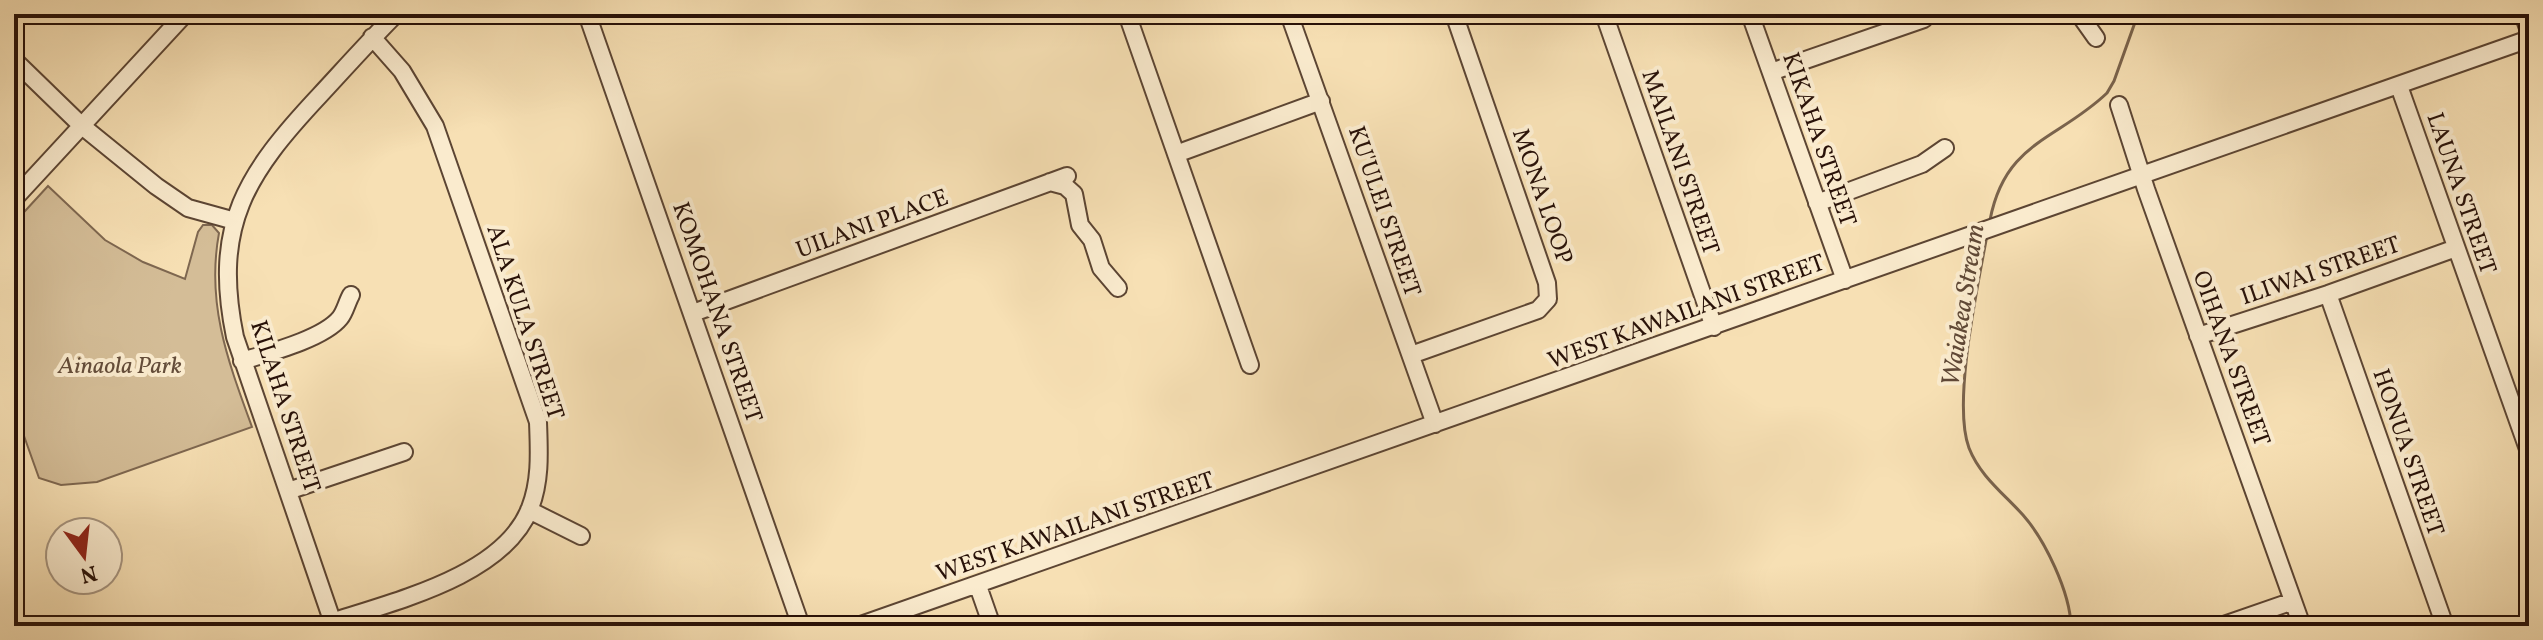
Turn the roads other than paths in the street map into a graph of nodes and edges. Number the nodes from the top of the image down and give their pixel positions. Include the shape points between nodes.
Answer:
1 (185, 14) edge
2 (396, 14) edge
3 (587, 14) edge
4 (1127, 14) edge
5 (1289, 14) edge
6 (1454, 14) edge
7 (1604, 14) edge
8 (1750, 14) edge
9 (2079, 14) edge
10 (2523, 14) edge
11 (1924, 19) dead end
12 (2529, 31) edge
13 (372, 37) junction
14 (2096, 38) dead end
15 (2529, 39) edge
16 (14, 60) edge
17 (1771, 72) junction
18 (2399, 86) junction
19 (1321, 101) junction
20 (2119, 105) dead end
21 (82, 126) junction
22 (1945, 148) dead end
23 (1176, 154) junction
24 (1067, 176) dead end
25 (2142, 176) junction
26 (1050, 182) junction
27 (14, 199) edge
28 (1817, 203) junction
29 (235, 221) junction
30 (2456, 248) junction
31 (1845, 280) junction
32 (1118, 288) dead end
33 (2328, 294) junction
34 (351, 295) dead end
35 (693, 313) junction
36 (1714, 327) junction
37 (2198, 336) junction
38 (1411, 355) junction
39 (242, 361) junction
40 (1250, 365) dead end
41 (1435, 424) junction
42 (404, 452) dead end
43 (2529, 452) edge
44 (288, 491) junction
45 (529, 510) junction
46 (581, 536) dead end
47 (978, 586) junction
48 (2293, 601) junction
49 (329, 624) edge
50 (801, 626) edge
51 (858, 626) edge
52 (992, 626) edge
53 (2221, 626) edge
54 (2302, 626) edge
55 (2445, 626) edge

1 - 21 street
2 - 13 street, KILAHA STREET
3 - 35 street, KOMOHANA STREET
4 - 23 street
5 - 19 street, KU'ULEI STREET
6 - 38 street, MONA LOOP via 1547,283 1548,299 1538,310
7 - 36 street, MAILANI STREET
8 - 17 street, KIKAHA STREET
9 - 14 street
10 - 12 street
11 - 17 street
13 - 29 street, KILAHA STREET via 276,142 250,181
13 - 45 street, ALA KULA STREET via 402,71 435,126 538,422 539,472
15 - 18 street, WEST KAWAILANI STREET
16 - 21 street
17 - 28 street, KIKAHA STREET
18 - 25 street, WEST KAWAILANI STREET
18 - 30 street, LAUNA STREET
19 - 23 street
19 - 38 street, KU'ULEI STREET
20 - 25 street, OIHANA STREET
21 - 27 street
21 - 29 street via 188,208
22 - 28 street via 1922,164
23 - 40 street
24 - 26 street, UILANI PLACE
25 - 31 street, WEST KAWAILANI STREET
25 - 37 street, OIHANA STREET
26 - 32 street via 1074,194 1080,225 1092,240 1101,268
26 - 35 street, UILANI PLACE
28 - 31 street, KIKAHA STREET
29 - 39 street, KILAHA STREET via 227,299
30 - 33 street, ILIWAI STREET
30 - 43 street, LAUNA STREET
31 - 36 street, WEST KAWAILANI STREET
33 - 37 street, ILIWAI STREET
33 - 55 street, HONUA STREET
34 - 39 street via 340,318 317,334
35 - 50 street, KOMOHANA STREET
36 - 41 street, WEST KAWAILANI STREET
37 - 48 street, OIHANA STREET
38 - 41 street, KU'ULEI STREET
39 - 44 street, KILAHA STREET
41 - 47 street, WEST KAWAILANI STREET
42 - 44 street
44 - 49 street, KILAHA STREET
45 - 46 street
45 - 49 street, ALA KULA STREET via 491,557 459,577
47 - 51 street, WEST KAWAILANI STREET
47 - 52 street
48 - 53 street
48 - 54 street, OIHANA STREET

